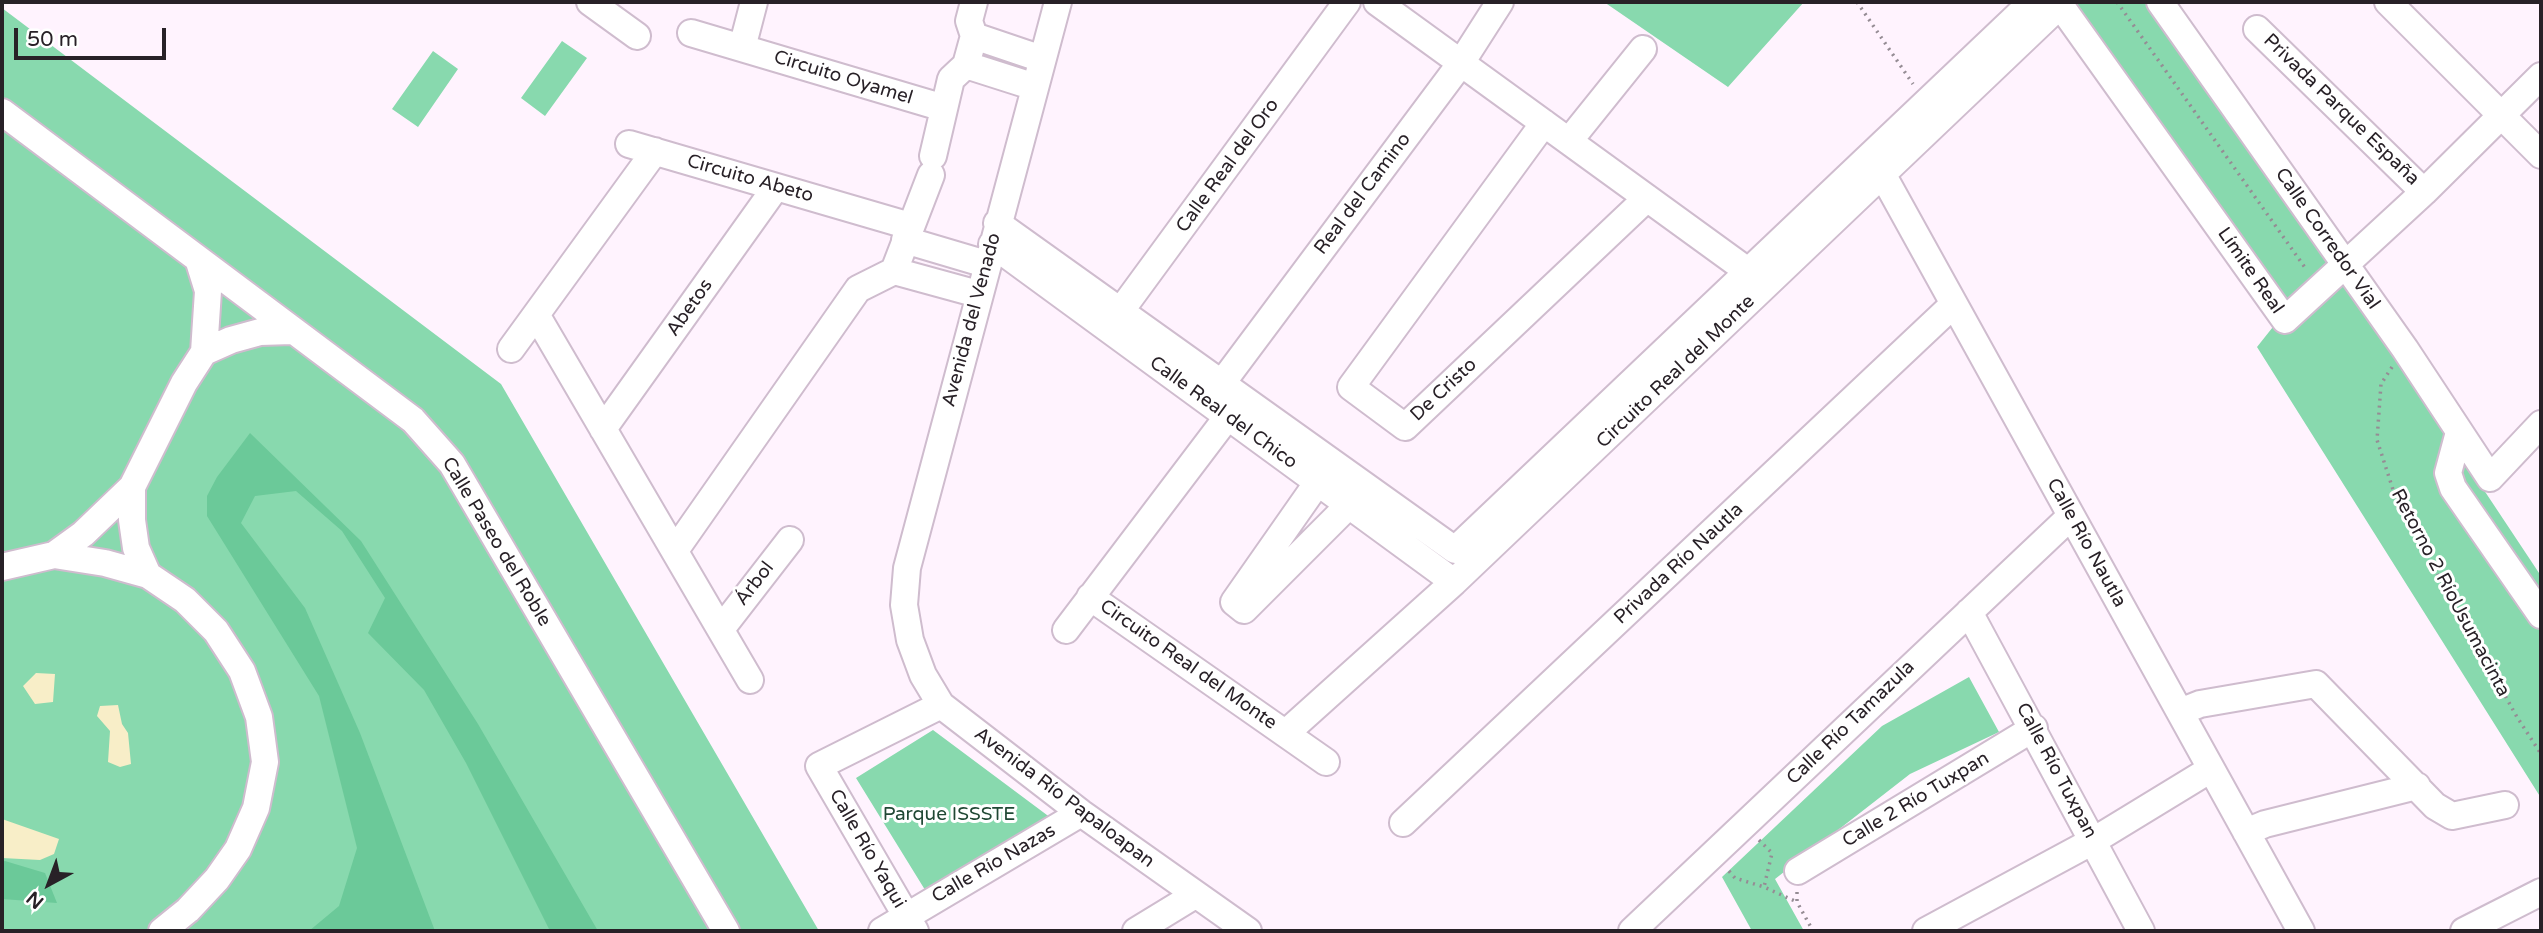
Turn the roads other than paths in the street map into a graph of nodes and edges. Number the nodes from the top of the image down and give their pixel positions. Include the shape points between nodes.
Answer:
1 (754, 2) edge
2 (974, 2) edge
3 (1058, 2) edge
4 (1348, 2) edge
5 (1377, 2) edge
6 (1500, 2) edge
7 (2032, 2) edge
8 (2160, 2) edge
9 (2388, 2) edge
10 (2059, 3) edge
11 (597, 4) edge
12 (2257, 29) dead end
13 (691, 33) dead end
14 (636, 36) dead end
15 (974, 36) junction
16 (742, 48) junction
17 (1643, 49) dead end
18 (1042, 59) junction
19 (1461, 63) junction
20 (966, 65) junction
21 (2541, 76) edge
22 (1035, 87) junction
23 (944, 108) junction
24 (2, 112) edge
25 (2501, 116) junction
26 (1544, 123) junction
27 (1569, 141) junction
28 (629, 144) dead end
29 (655, 151) junction
30 (2541, 155) edge
31 (1877, 165) junction
32 (776, 187) junction
33 (2424, 192) junction
34 (1647, 198) junction
35 (908, 233) junction
36 (991, 244) junction
37 (199, 262) junction
38 (2346, 266) junction
39 (894, 271) junction
40 (1749, 272) junction
41 (978, 294) junction
42 (1954, 304) junction
43 (537, 316) junction
44 (1115, 320) junction
45 (292, 331) junction
46 (511, 349) dead end
47 (204, 352) junction
48 (1231, 399) junction
49 (2541, 424) edge
50 (604, 429) junction
51 (2459, 432) junction
52 (1318, 482) junction
53 (132, 487) junction
54 (1349, 505) junction
55 (2071, 516) junction
56 (790, 540) dead end
57 (676, 549) junction
58 (54, 555) junction
59 (2, 568) edge
60 (148, 575) junction
61 (1454, 582) junction
62 (1090, 597) junction
63 (1969, 612) junction
64 (2541, 615) edge
65 (721, 629) junction
66 (1066, 630) dead end
67 (911, 640) joint
68 (750, 680) dead end
69 (941, 705) junction
70 (2180, 712) junction
71 (2034, 728) junction
72 (1286, 733) junction
73 (1326, 762) dead end
74 (2211, 769) junction
75 (2417, 786) junction
76 (2505, 804) dead end
77 (1081, 813) junction
78 (1403, 823) dead end
79 (2246, 832) junction
80 (2093, 841) junction
81 (1798, 871) road end
82 (2541, 892) edge
83 (1195, 895) junction
84 (911, 923) edge
85 (162, 931) edge
86 (726, 931) edge
87 (882, 931) edge
88 (1136, 931) edge
89 (1248, 931) edge
90 (1632, 931) edge
91 (1926, 931) edge
92 (2141, 931) edge
93 (2301, 931) edge
94 (2464, 931) edge

1 - 16 street
2 - 15 street via 968,21
3 - 18 street, Avenida del Venado
4 - 44 street, Calle Real del Oro
5 - 19 street
6 - 19 street, Real del Camino
7 - 31 street, Circuito Real del Monte via 1926,103
8 - 38 street, Calle Corredor Vial
9 - 25 street
10 - 31 street, Circuito Real del Monte
10 - 38 street, Límite Real via 2284,320
11 - 14 street
12 - 33 street, Privada Parque España
13 - 16 street, Circuito Oyamel
15 - 18 street
15 - 20 street
16 - 23 street, Circuito Oyamel
17 - 27 street
18 - 22 street, Avenida del Venado
19 - 26 street
19 - 48 street, Real del Camino
20 - 22 street
20 - 23 street via 951,79
21 - 25 street, Límite Real
22 - 36 street, Avenida del Venado
23 - 35 street via 932,166
24 - 37 street, Calle Paseo del Roble
25 - 30 street
25 - 33 street, Límite Real
26 - 27 street
26 - 34 street, De Cristo via 1351,387 1405,427
27 - 34 street
28 - 29 street, Circuito Abeto
29 - 32 street, Circuito Abeto
29 - 43 street
31 - 40 street, Circuito Real del Monte
31 - 42 street, Calle Río Nautla
31 - 61 street, Circuito Real del Monte
32 - 35 street, Circuito Abeto
32 - 50 street, Abetos
33 - 38 street, Límite Real
34 - 40 street
35 - 36 street, Circuito Abeto
35 - 39 street
36 - 41 street, Avenida del Venado
36 - 44 street, Calle Real del Chico
37 - 45 street, Calle Paseo del Roble
37 - 47 street via 208,291
38 - 51 street, Calle Corredor Vial
39 - 41 street
39 - 57 street via 858,289
40 - 48 street, Circuito Real del Monte via 1455,550
41 - 67 street, Avenida del Venado via 907,568 904,605
42 - 55 street, Calle Río Nautla
42 - 78 street, Privada Río Nautla
43 - 46 street
43 - 50 street
44 - 48 street, Calle Real del Chico
45 - 47 street via 260,332
45 - 86 street, Calle Paseo del Roble via 413,421 453,464
47 - 53 street
48 - 52 street, Calle Real del Chico
48 - 62 street, Circuito Real del Monte
49 - 51 street, Calle Corredor Vial via 2490,478
50 - 57 street
51 - 64 street via 2449,461 2453,488
52 - 54 street, Calle Real del Chico
52 - 54 street via 1234,602 1244,610
53 - 58 street
53 - 60 street via 136,548
54 - 61 street, Calle Real del Chico
55 - 63 street, Calle Río Tamazula
55 - 70 street, Calle Río Nautla
56 - 65 street, Árbol
57 - 65 street
58 - 59 street
58 - 60 street
60 - 85 street via 186,600 216,631 242,671 259,717 265,762 256,808 238,849 217,879
61 - 72 street, Circuito Real del Monte
62 - 66 street, Circuito Real del Monte
62 - 72 street, Circuito Real del Monte
63 - 71 street, Calle Río Tuxpan
63 - 90 street, Calle Río Tamazula
65 - 68 street
67 - 69 street, Avenida Río Papaloapan via 923,675
69 - 77 street, Avenida Río Papaloapan
69 - 84 street, Calle Río Yaqui via 819,766
70 - 74 street, Calle Río Nautla
70 - 75 street via 2200,704 2316,684
71 - 80 street, Calle Río Tuxpan
71 - 81 street, Calle 2 Río Tuxpan
72 - 73 street, Circuito Real del Monte
74 - 79 street, Calle Río Nautla
74 - 80 street
75 - 76 street via 2452,816
75 - 79 street
77 - 83 street, Avenida Río Papaloapan
77 - 84 street, Calle Río Nazas
79 - 93 street, Calle Río Nautla
80 - 91 street
80 - 92 street, Calle Río Tuxpan
82 - 94 street
83 - 88 street
83 - 89 street, Avenida Río Papaloapan
84 - 87 street, Calle Río Nazas

